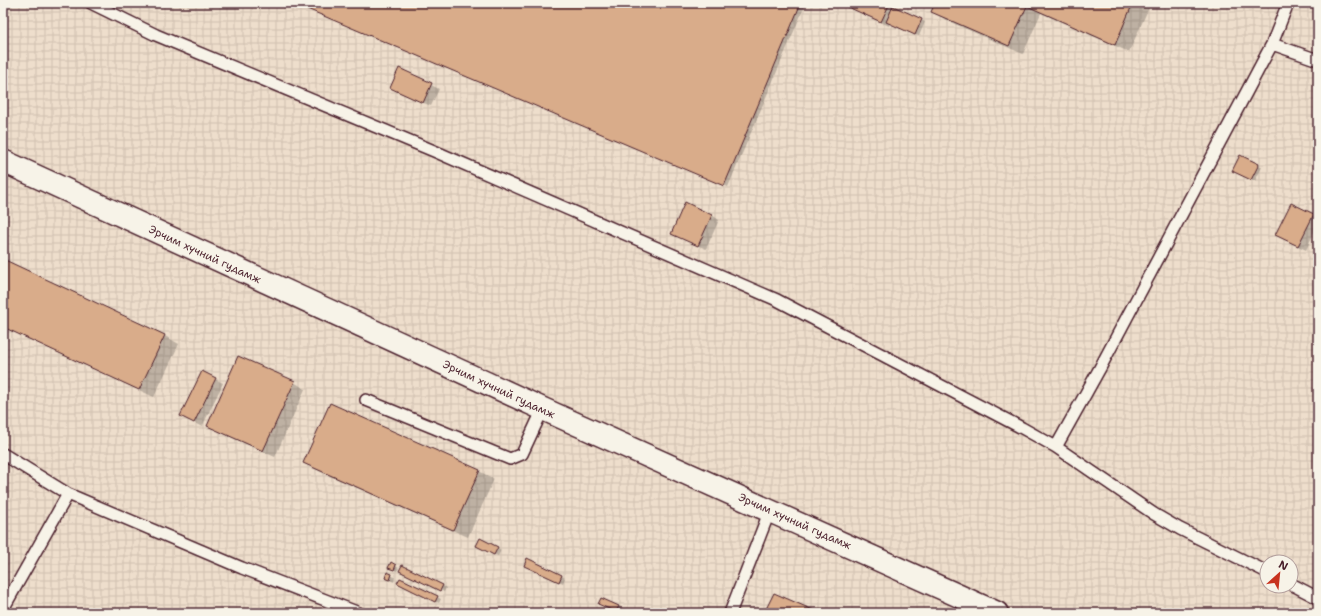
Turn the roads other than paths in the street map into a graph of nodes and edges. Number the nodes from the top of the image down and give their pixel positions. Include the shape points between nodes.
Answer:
1 (91, 3) edge
2 (1288, 3) edge
3 (1272, 44) junction
4 (1318, 60) edge
5 (3, 161) edge
6 (366, 400) dead end
7 (543, 409) junction
8 (1056, 447) junction
9 (3, 454) edge
10 (68, 494) junction
11 (770, 510) junction
12 (1259, 568) edge
13 (1299, 588) edge
14 (1318, 598) edge
15 (3, 609) edge
16 (358, 613) edge
17 (730, 613) edge
18 (997, 613) edge

1 - 8 lane via 156,35 442,154 777,300
2 - 3 lane
3 - 4 lane
3 - 8 lane
5 - 7 main road, Эрчим хүчний гудамж
6 - 7 lane via 510,460 522,454
7 - 11 main road, Эрчим хүчний гудамж
8 - 12 lane via 1154,514
9 - 10 lane
10 - 15 lane
10 - 16 lane via 242,568
11 - 17 lane
11 - 18 main road, Эрчим хүчний гудамж
13 - 14 lane

